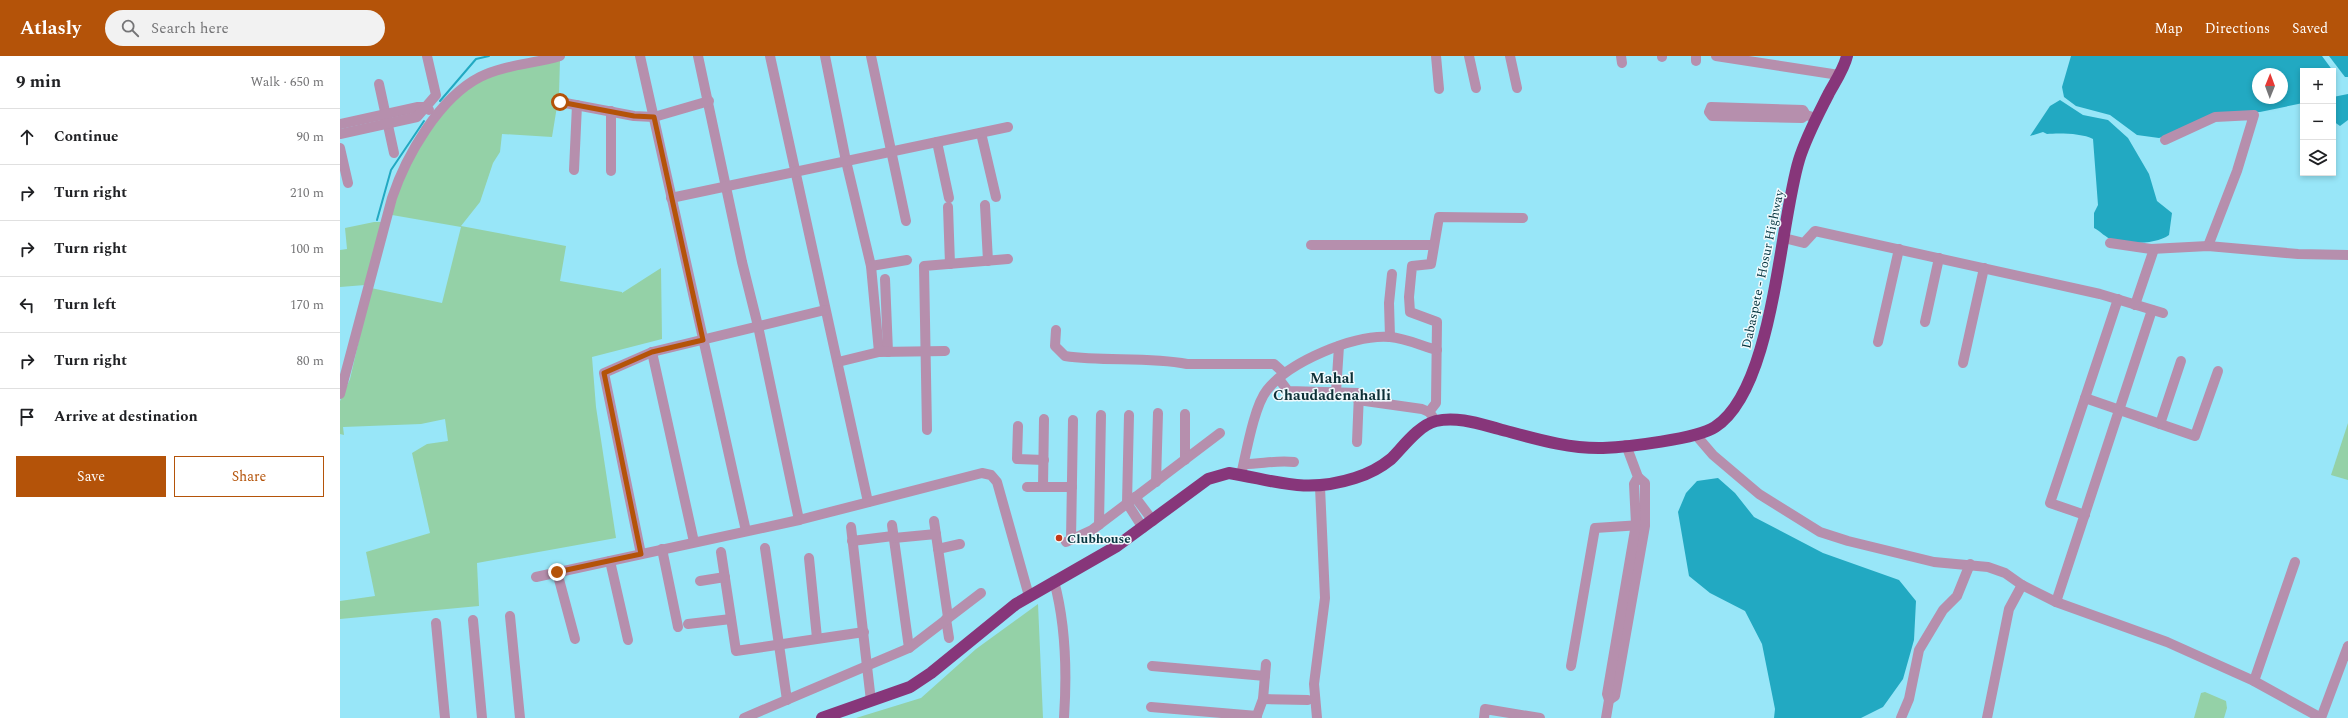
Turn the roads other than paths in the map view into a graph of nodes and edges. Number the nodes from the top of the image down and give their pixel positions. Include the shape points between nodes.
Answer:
1 (427, 56) edge
2 (560, 56) edge
3 (640, 56) edge
4 (698, 56) edge
5 (770, 56) edge
6 (825, 56) edge
7 (871, 56) edge
8 (1436, 56) edge
9 (1470, 56) edge
10 (1510, 56) edge
11 (1716, 56) edge
12 (1847, 56) edge
13 (1839, 75) junction
14 (379, 84) dead end
15 (1476, 88) dead end
16 (1517, 88) dead end
17 (1439, 89) dead end
18 (709, 101) junction
19 (560, 102) dead end
20 (577, 105) junction
21 (426, 107) junction
22 (611, 111) junction
23 (436, 115) junction
24 (1811, 116) junction
25 (654, 117) junction
26 (387, 119) junction
27 (340, 124) edge
28 (1008, 127) dead end
29 (981, 133) junction
30 (340, 134) edge
31 (2165, 140) dead end
32 (937, 142) junction
33 (340, 148) edge
34 (893, 151) junction
35 (394, 153) dead end
36 (846, 161) junction
37 (574, 170) dead end
38 (611, 171) dead end
39 (794, 172) junction
40 (348, 183) dead end
41 (727, 186) junction
42 (996, 197) dead end
43 (672, 198) junction
44 (985, 205) dead end
45 (1522, 218) dead end
46 (906, 221) dead end
47 (1784, 238) junction
48 (2110, 243) dead end
49 (1311, 245) dead end
50 (1433, 245) junction
51 (2208, 246) junction
52 (1899, 249) junction
53 (2154, 249) junction
54 (2348, 255) edge
55 (1939, 258) junction
56 (1008, 259) dead end
57 (907, 260) dead end
58 (988, 261) junction
59 (950, 264) junction
60 (870, 266) junction
61 (1984, 268) junction
62 (1392, 274) dead end
63 (885, 279) dead end
64 (2118, 299) junction
65 (2135, 305) junction
66 (825, 310) junction
67 (2152, 310) junction
68 (2163, 313) dead end
69 (1925, 322) dead end
70 (758, 326) junction
71 (1056, 330) dead end
72 (1390, 337) junction
73 (703, 340) junction
74 (1878, 342) dead end
75 (1338, 346) junction
76 (1437, 350) junction
77 (652, 352) junction
78 (884, 352) junction
79 (925, 352) junction
80 (945, 352) dead end
81 (2181, 361) dead end
82 (838, 362) junction
83 (1963, 362) dead end
84 (2218, 371) dead end
85 (1281, 376) junction
86 (1336, 392) junction
87 (340, 394) edge
88 (2085, 398) junction
89 (1358, 400) junction
90 (2120, 410) junction
91 (1158, 413) dead end
92 (1185, 414) dead end
93 (1101, 415) dead end
94 (1129, 415) dead end
95 (1432, 416) junction
96 (1044, 419) dead end
97 (1073, 420) dead end
98 (2160, 424) junction
99 (1018, 426) dead end
100 (926, 430) dead end
101 (1220, 433) dead end
102 (1695, 434) junction
103 (1357, 442) dead end
104 (1626, 445) junction
105 (1044, 460) junction
106 (1184, 460) junction
107 (1294, 462) dead end
108 (1242, 469) junction
109 (1156, 482) junction
110 (1027, 487) dead end
111 (1043, 487) junction
112 (1072, 487) junction
113 (1320, 487) junction
114 (1131, 500) junction
115 (868, 502) junction
116 (2085, 515) junction
117 (798, 520) junction
118 (934, 521) dead end
119 (1099, 525) junction
120 (1148, 525) junction
121 (1640, 525) junction
122 (892, 526) dead end
123 (851, 527) dead end
124 (746, 531) junction
125 (936, 534) junction
126 (893, 537) junction
127 (852, 541) junction
128 (694, 542) junction
129 (960, 544) dead end
130 (765, 548) dead end
131 (938, 549) junction
132 (662, 550) junction
133 (721, 552) dead end
134 (641, 554) junction
135 (809, 558) dead end
136 (610, 561) junction
137 (2295, 562) dead end
138 (1970, 564) junction
139 (557, 572) junction
140 (536, 577) dead end
141 (725, 577) junction
142 (700, 581) dead end
143 (1054, 581) junction
144 (2022, 585) junction
145 (981, 593) dead end
146 (1029, 596) junction
147 (2056, 602) junction
148 (510, 616) dead end
149 (947, 618) junction
150 (731, 619) junction
151 (473, 620) dead end
152 (436, 623) dead end
153 (864, 632) junction
154 (818, 638) junction
155 (949, 638) dead end
156 (574, 639) dead end
157 (628, 640) dead end
158 (777, 643) junction
159 (2348, 646) edge
160 (909, 648) junction
161 (1266, 664) dead end
162 (1152, 666) dead end
163 (1571, 666) dead end
164 (867, 667) junction
165 (1265, 676) junction
166 (2254, 682) junction
167 (1263, 699) junction
168 (786, 700) junction
169 (1308, 700) dead end
170 (871, 701) junction
171 (1151, 707) dead end
172 (1257, 717) edge
173 (1523, 717) edge
174 (445, 718) edge
175 (482, 718) edge
176 (520, 718) edge
177 (744, 718) edge
178 (822, 718) edge
179 (1064, 718) edge
180 (1317, 718) edge
181 (1484, 718) edge
182 (1540, 718) edge
183 (1606, 718) edge
184 (1901, 718) edge
185 (1987, 718) edge
186 (2321, 718) edge

1 - 21 street via 436,95
2 - 23 street via 480,76
3 - 25 street
4 - 18 street
5 - 39 street
6 - 36 street
7 - 34 street
8 - 17 street
9 - 15 street
10 - 16 street
11 - 13 street
12 - 13 highway, Dabaspete - Hosur Highway
13 - 24 highway, Dabaspete - Hosur Highway
14 - 26 street
18 - 25 street
18 - 41 street
19 - 20 street
20 - 22 street
20 - 37 street
21 - 23 street
21 - 26 street
22 - 25 street
22 - 38 street
23 - 87 street via 401,171
24 - 24 street via 1712,116 1709,112 1711,107 1803,110
24 - 47 highway, Dabaspete - Hosur Highway
25 - 43 street
26 - 27 street
26 - 30 street
26 - 35 street
28 - 29 street
29 - 32 street
29 - 42 street
31 - 51 street via 2215,117 2254,115 2237,172
32 - 34 street
32 - 59 street via 949,203
33 - 40 street
34 - 36 street
34 - 46 street
36 - 39 street
36 - 60 street
39 - 41 street
39 - 66 street
41 - 43 street
41 - 70 street
43 - 73 street
44 - 58 street
45 - 50 street via 1438,217
47 - 52 street via 1804,243 1815,231
47 - 102 highway, Dabaspete - Hosur Highway via 1767,324 1747,384 1733,410 1724,420 1713,429
48 - 53 street
49 - 50 street
50 - 76 street via 1431,264 1412,266 1409,297 1410,312 1437,322
51 - 53 street
51 - 54 street via 2298,254
52 - 55 street
52 - 74 street
53 - 65 street
55 - 61 street
55 - 69 street
56 - 58 street
57 - 60 street
58 - 59 street
59 - 79 street via 924,266
60 - 78 street
61 - 64 street
61 - 83 street
62 - 72 street via 1389,304
63 - 78 street
64 - 65 street
64 - 88 street
65 - 67 street
66 - 70 street
66 - 82 street
67 - 68 street
67 - 90 street
70 - 73 street
70 - 117 street
71 - 85 street via 1055,346 1065,356 1093,360 1186,364 1274,364
72 - 75 street
72 - 76 street
73 - 77 street
73 - 124 street
75 - 85 street
75 - 86 street
76 - 95 street via 1436,403
77 - 128 street
77 - 134 street via 604,373
78 - 79 street
78 - 82 street
79 - 80 street
79 - 100 street
81 - 98 street
82 - 115 street
84 - 98 street via 2195,436
85 - 86 street via 1288,391
85 - 108 street via 1266,390 1259,405
86 - 89 street via 1359,393
88 - 90 street
88 - 116 street via 2050,503
89 - 95 street
89 - 103 street
90 - 98 street
90 - 116 street
91 - 109 street
92 - 106 street
93 - 119 street
94 - 114 street
95 - 104 highway, Dabaspete - Hosur Highway via 1472,422 1568,446 1605,448
95 - 113 highway via 1426,426 1378,469 1334,485
96 - 105 street
97 - 112 street
99 - 105 street via 1017,459
101 - 106 street
102 - 104 highway, Dabaspete - Hosur Highway
102 - 138 street via 1713,455 1759,494 1820,532 1934,562
104 - 121 street via 1638,477 1634,484
105 - 111 street
106 - 109 street
107 - 108 street via 1273,460
108 - 113 highway via 1303,487
108 - 120 highway via 1208,479
109 - 114 street
110 - 111 street
111 - 112 street
112 - 119 street via 1069,541
113 - 180 street via 1325,598 1314,684
114 - 119 street
114 - 120 street
115 - 117 street
115 - 146 street via 982,473 991,475 997,482
116 - 147 street
117 - 124 street
118 - 125 street
120 - 143 highway via 1117,546
121 - 163 street via 1595,528
121 - 183 street via 1607,694 1609,700
122 - 126 street
123 - 127 street
124 - 128 street
125 - 126 street
125 - 131 street
126 - 127 street
126 - 160 street
127 - 153 street
128 - 132 street
129 - 131 street
130 - 158 street
131 - 149 street
132 - 134 street
132 - 150 street via 683,625
133 - 141 street
134 - 136 street
135 - 154 street
136 - 139 street
136 - 157 street
137 - 166 street
138 - 144 street via 2005,573
138 - 184 street via 1957,596 1943,610 1919,650 1909,699
139 - 140 street
139 - 156 street
141 - 142 street
141 - 150 street
143 - 146 highway
143 - 179 street via 1062,610
144 - 147 street
144 - 185 street via 2010,609
145 - 149 street
146 - 170 highway via 910,687
147 - 166 street via 2167,642
148 - 176 street
149 - 155 street
149 - 160 street
150 - 158 street via 736,650
151 - 175 street
152 - 174 street
153 - 154 street
153 - 164 street
154 - 158 street
158 - 168 street
159 - 186 street
160 - 164 street
161 - 165 street
162 - 165 street
164 - 168 street
164 - 170 street
165 - 167 street
166 - 186 street
167 - 169 street
167 - 172 street
168 - 177 street
170 - 178 highway
171 - 172 street
173 - 181 street via 1485,709
173 - 182 street

